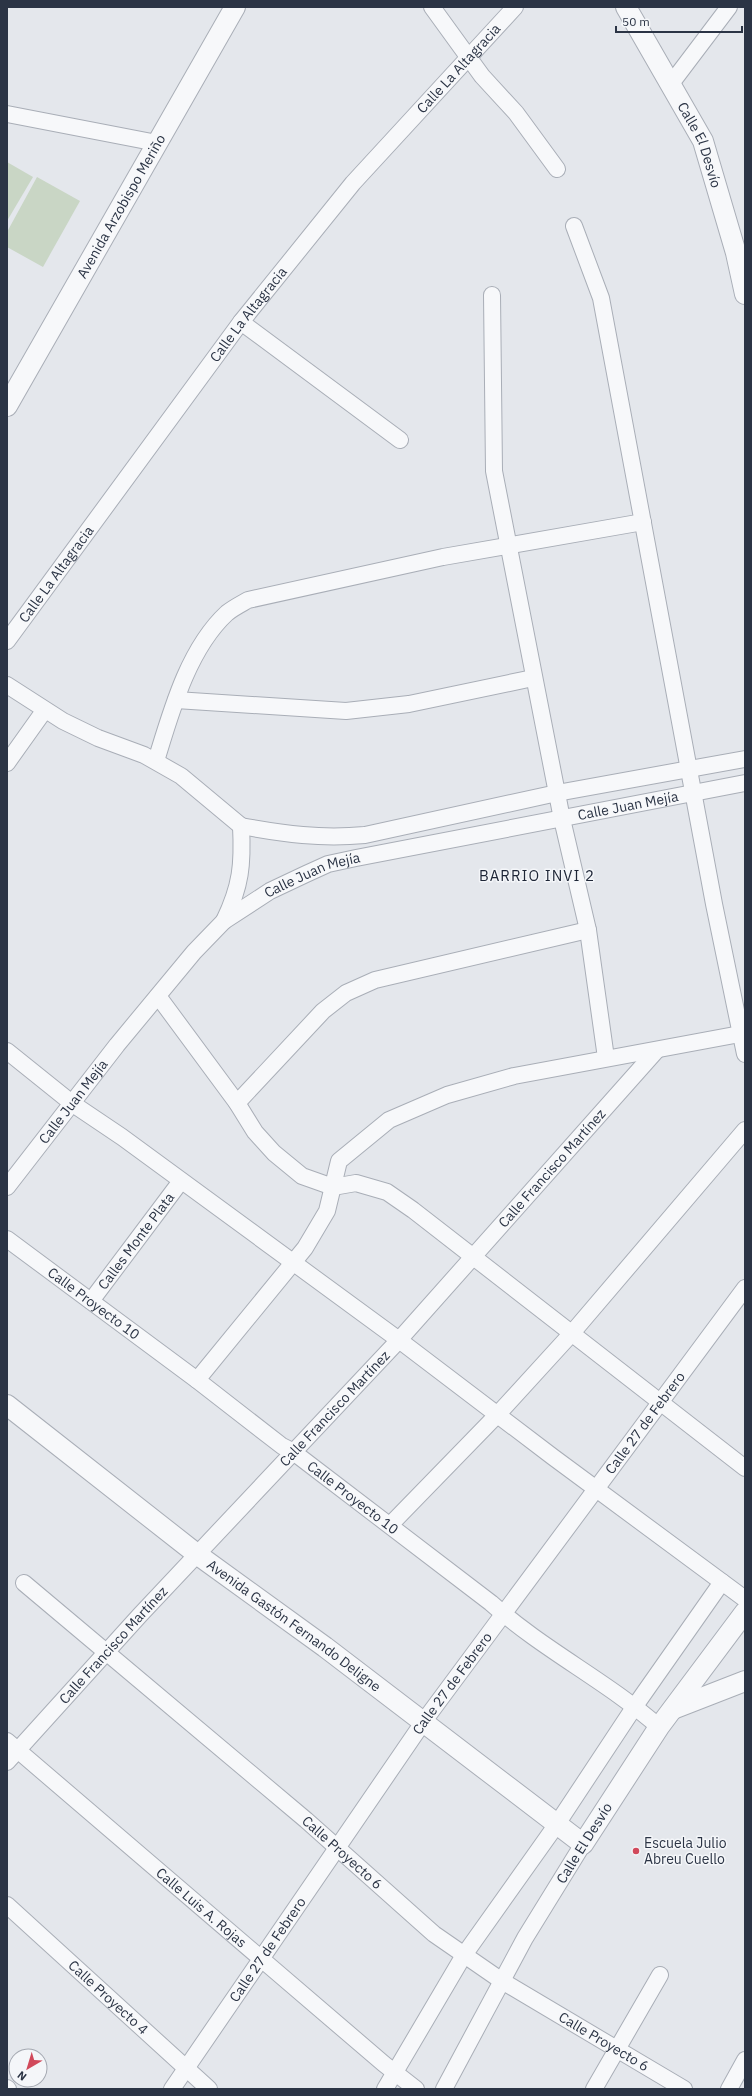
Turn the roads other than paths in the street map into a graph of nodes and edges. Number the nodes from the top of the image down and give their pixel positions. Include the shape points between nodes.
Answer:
1 (235, 7) edge
2 (432, 7) edge
3 (515, 7) edge
4 (626, 7) edge
5 (729, 7) edge
6 (468, 57) junction
7 (670, 85) junction
8 (7, 114) edge
9 (157, 143) junction
10 (557, 169) dead end
11 (574, 226) dead end
12 (745, 294) edge
13 (492, 295) dead end
14 (241, 322) junction
15 (7, 406) edge
16 (400, 440) dead end
17 (643, 522) junction
18 (509, 547) junction
19 (7, 641) edge
20 (533, 678) junction
21 (7, 685) edge
22 (176, 700) junction
23 (44, 711) junction
24 (745, 759) edge
25 (156, 761) junction
26 (7, 763) edge
27 (690, 769) junction
28 (745, 783) edge
29 (694, 792) junction
30 (557, 793) junction
31 (562, 819) junction
32 (241, 826) junction
33 (224, 921) junction
34 (588, 930) junction
35 (158, 996) junction
36 (740, 1034) junction
37 (656, 1050) junction
38 (7, 1051) edge
39 (745, 1054) edge
40 (606, 1058) junction
41 (237, 1103) junction
42 (73, 1104) junction
43 (745, 1130) edge
44 (181, 1181) junction
45 (7, 1187) edge
46 (333, 1187) junction
47 (7, 1240) edge
48 (474, 1258) junction
49 (294, 1264) junction
50 (745, 1288) edge
51 (91, 1301) junction
52 (572, 1333) junction
53 (399, 1340) junction
54 (197, 1380) junction
55 (659, 1403) junction
56 (7, 1405) edge
57 (498, 1414) junction
58 (292, 1451) junction
59 (745, 1468) edge
60 (597, 1490) junction
61 (390, 1525) junction
62 (198, 1554) junction
63 (722, 1582) junction
64 (24, 1583) dead end
65 (745, 1599) edge
66 (745, 1612) edge
67 (504, 1614) junction
68 (105, 1652) junction
69 (745, 1681) edge
70 (635, 1706) junction
71 (673, 1710) junction
72 (424, 1721) junction
73 (659, 1727) junction
74 (12, 1745) edge
75 (7, 1762) edge
76 (557, 1824) junction
77 (583, 1844) junction
78 (337, 1848) junction
79 (7, 1905) edge
80 (464, 1955) junction
81 (262, 1959) junction
82 (660, 1975) dead end
83 (502, 1981) junction
84 (617, 2050) junction
85 (745, 2060) edge
86 (186, 2069) junction
87 (396, 2073) junction
88 (172, 2089) edge
89 (209, 2089) edge
90 (385, 2089) edge
91 (416, 2089) edge
92 (444, 2089) edge
93 (594, 2089) edge
94 (684, 2089) edge
95 (729, 2089) edge

1 - 9 street, Avenida Arzobispo Meriño
2 - 6 street
3 - 6 street, Calle La Altagracia
4 - 7 street, Calle El Desvío
5 - 7 street
6 - 10 street via 516,113
6 - 14 street, Calle La Altagracia via 353,183
7 - 12 street, Calle El Desvío via 703,141 736,253
8 - 9 street
9 - 15 street, Avenida Arzobispo Meriño
11 - 17 street via 601,298
13 - 18 street via 494,471
14 - 16 street
14 - 19 street, Calle La Altagracia
17 - 18 street
17 - 27 street
18 - 20 street
18 - 22 street via 443,557 248,600 228,612 212,629 195,655
20 - 22 street via 409,704 346,711
20 - 30 street
21 - 23 street
22 - 25 street
23 - 25 street via 98,738
23 - 26 street
24 - 27 street, Calle Juan Mejía
25 - 32 street via 181,776
27 - 29 street
27 - 30 street, Calle Juan Mejía
28 - 29 street, Calle Juan Mejía
29 - 31 street, Calle Juan Mejía
29 - 36 street
30 - 31 street
30 - 32 street, Calle Juan Mejía via 365,835 333,838 291,835
31 - 33 street, Calle Juan Mejía via 328,864 270,891
31 - 34 street
32 - 33 street via 239,878 235,898
33 - 35 street, Calle Juan Mejía via 194,952
34 - 40 street
34 - 41 street via 375,980 346,993 323,1011
35 - 41 street
35 - 42 street, Calle Juan Mejía
36 - 37 street
36 - 39 street
37 - 40 street
37 - 48 street, Calle Francisco Martínez
38 - 42 street
40 - 46 street via 506,1078 447,1095 389,1120 339,1161
41 - 46 street via 274,1153 302,1176
42 - 44 street
42 - 45 street, Calle Juan Mejía
43 - 52 street
44 - 49 street
44 - 51 street, Calles Monte Plata
46 - 48 street via 356,1183 387,1192
46 - 49 street via 327,1211
47 - 51 street, Calle Proyecto 10
48 - 52 street
48 - 53 street, Calle Francisco Martínez
49 - 53 street
49 - 54 street
50 - 55 street, Calle 27 de Febrero
51 - 54 street, Calle Proyecto 10
52 - 55 street
52 - 57 street
53 - 57 street
53 - 58 street, Calle Francisco Martínez
54 - 58 street, Calle Proyecto 10
55 - 59 street
55 - 60 street, Calle 27 de Febrero
56 - 62 street, Avenida Gastón Fernando Deligne
57 - 60 street
57 - 61 street
58 - 61 street, Calle Proyecto 10
58 - 62 street, Calle Francisco Martínez
60 - 63 street
60 - 67 street, Calle 27 de Febrero
61 - 67 street, Calle Proyecto 10
62 - 68 street, Calle Francisco Martínez
62 - 72 street, Avenida Gastón Fernando Deligne
63 - 65 street
63 - 70 street
64 - 68 street, Calle Proyecto 6
66 - 71 street, Calle El Desvío
67 - 70 street, Calle Proyecto 10
67 - 72 street, Calle 27 de Febrero
68 - 74 street, Calle Francisco Martínez
68 - 78 street, Calle Proyecto 6
69 - 71 street
70 - 73 street, Calle Proyecto 10
70 - 76 street
71 - 73 street, Calle El Desvío
72 - 76 street, Avenida Gastón Fernando Deligne
72 - 78 street, Calle 27 de Febrero
73 - 77 street, Calle El Desvío
74 - 75 street, Calle Francisco Martínez
74 - 81 street, Calle Luis A. Rojas
76 - 77 street, Avenida Gastón Fernando Deligne
76 - 80 street
77 - 83 street, Calle El Desvío via 525,1938
78 - 80 street, Calle Proyecto 6 via 434,1934
78 - 81 street, Calle 27 de Febrero
79 - 86 street, Calle Proyecto 4
80 - 83 street, Calle Proyecto 6
80 - 87 street
81 - 86 street, Calle 27 de Febrero
81 - 87 street, Calle Luis A. Rojas
82 - 84 street
83 - 84 street, Calle Proyecto 6
83 - 92 street, Calle El Desvío
84 - 93 street
84 - 94 street, Calle Proyecto 6
85 - 95 street
86 - 88 street, Calle 27 de Febrero
86 - 89 street, Calle Proyecto 4
87 - 90 street
87 - 91 street, Calle Luis A. Rojas

